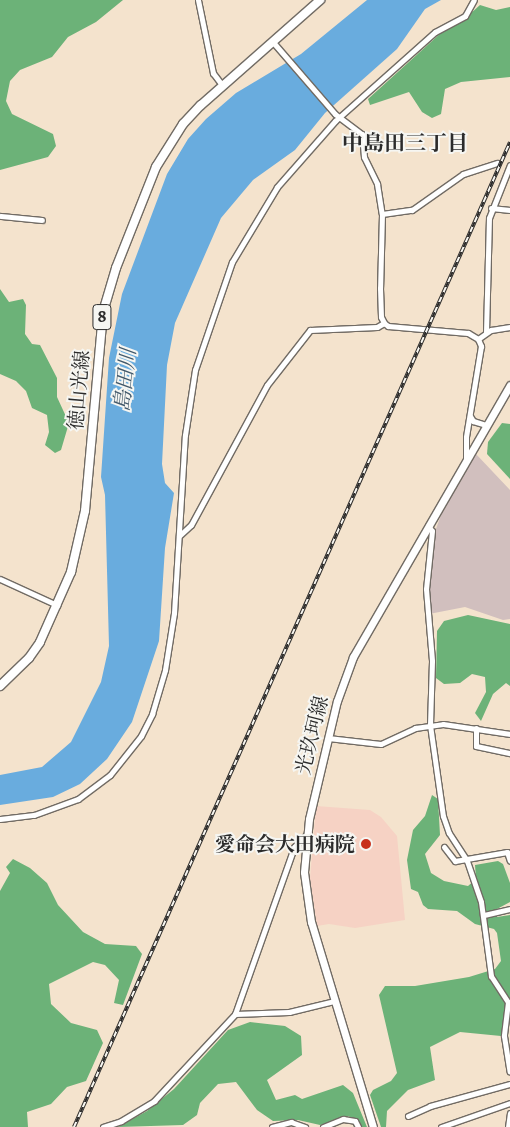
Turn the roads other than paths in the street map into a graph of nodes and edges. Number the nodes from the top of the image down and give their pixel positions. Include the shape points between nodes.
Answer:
1 (198, 0) edge
2 (320, 0) edge
3 (474, 0) edge
4 (272, 40) junction
5 (222, 86) junction
6 (337, 116) junction
7 (497, 163) dead end
8 (510, 165) edge
9 (491, 208) junction
10 (510, 210) edge
11 (382, 214) junction
12 (0, 216) edge
13 (42, 220) dead end
14 (384, 323) junction
15 (510, 327) edge
16 (486, 332) junction
17 (478, 339) junction
18 (510, 385) edge
19 (470, 416) junction
20 (486, 425) junction
21 (466, 458) junction
22 (428, 526) junction
23 (179, 536) junction
24 (0, 579) edge
25 (57, 605) junction
26 (0, 686) edge
27 (430, 725) junction
28 (476, 728) junction
29 (510, 734) edge
30 (328, 738) junction
31 (510, 753) edge
32 (0, 819) edge
33 (307, 834) junction
34 (444, 847) dead end
35 (467, 860) junction
36 (510, 860) edge
37 (510, 909) edge
38 (484, 915) junction
39 (334, 1001) junction
40 (235, 1014) junction
41 (509, 1052) edge
42 (510, 1071) edge
43 (510, 1084) edge
44 (510, 1103) edge
45 (510, 1113) edge
46 (408, 1116) dead end
47 (103, 1127) edge
48 (272, 1127) edge
49 (305, 1127) edge
50 (324, 1127) edge
51 (358, 1127) edge
52 (374, 1127) edge
53 (441, 1127) edge
54 (508, 1127) edge

1 - 5 street via 213,73
2 - 4 main road, 徳山光線 / 8
3 - 6 street via 466,16 435,32
4 - 5 main road, 徳山光線 / 8
4 - 6 street
5 - 25 main road, 徳山光線 / 8 via 183,124 167,147 107,296 100,334 81,538
6 - 11 street via 362,134 365,162 377,184
6 - 23 street via 264,205 232,262 195,370
7 - 11 street via 463,174 412,210
8 - 9 street
9 - 10 street
9 - 16 street
11 - 14 street via 380,280
12 - 13 street
14 - 17 street via 388,326 468,333
14 - 23 street via 377,327 310,330 267,385 191,525
15 - 16 street
16 - 17 street
17 - 19 street via 481,346
18 - 20 main road, 光玖珂線
19 - 20 street via 472,421
19 - 21 street
20 - 21 main road, 光玖珂線
21 - 22 main road, 光玖珂線
22 - 27 street via 432,531 426,589 432,661
22 - 30 main road, 光玖珂線 via 354,657 342,684
23 - 32 street via 174,613 165,670 152,714 141,736 110,775 78,799 34,815
24 - 25 street
25 - 26 main road, 徳山光線 / 8 via 29,658
27 - 28 street
27 - 30 street via 415,728 380,744
27 - 35 street via 444,822
28 - 29 street
28 - 31 street via 476,746
30 - 33 main road, 光玖珂線
33 - 39 main road, 光玖珂線 via 306,895
33 - 40 street via 294,847
34 - 35 street via 455,861
35 - 36 street via 507,852
35 - 38 street
37 - 38 street
38 - 41 street via 491,976 510,1009 504,1036
39 - 40 street via 290,1012
39 - 52 main road, 光玖珂線
40 - 47 street via 154,1101
41 - 42 street
43 - 46 street via 430,1106
44 - 53 street
45 - 54 street
48 - 49 street via 291,1122
50 - 51 street via 343,1119 354,1121

